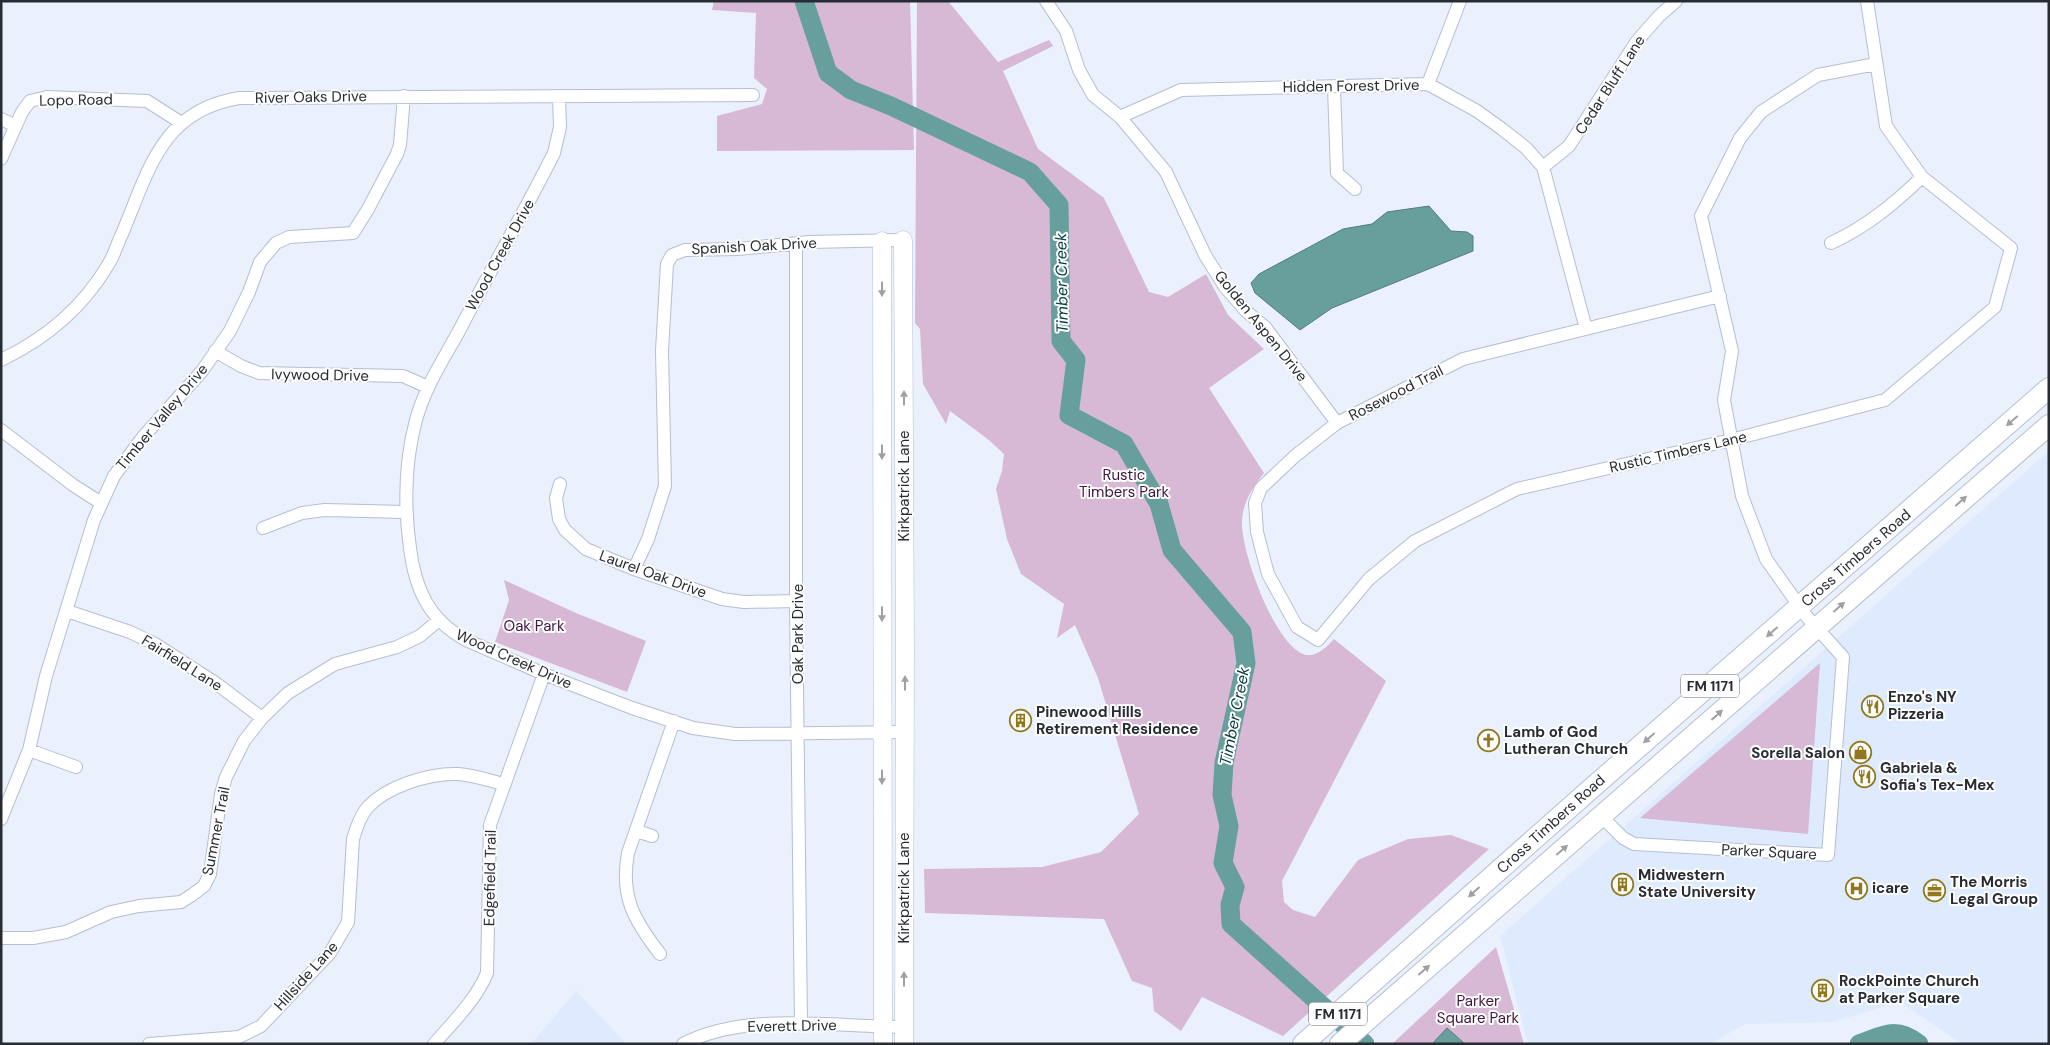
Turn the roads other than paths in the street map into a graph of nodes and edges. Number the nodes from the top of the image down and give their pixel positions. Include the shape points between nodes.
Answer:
1 (1460, 1) edge
2 (1676, 1) edge
3 (1867, 1) edge
4 (1049, 2) edge
5 (1876, 64) junction
6 (1428, 84) junction
7 (1334, 88) junction
8 (753, 95) dead end
9 (404, 96) junction
10 (559, 97) junction
11 (1120, 117) junction
12 (1, 119) edge
13 (180, 122) junction
14 (16, 126) junction
15 (1, 159) edge
16 (1543, 167) junction
17 (1922, 177) junction
18 (1355, 189) dead end
19 (882, 240) junction
20 (903, 240) joint
21 (1830, 243) dead end
22 (796, 244) junction
23 (1720, 296) junction
24 (1586, 329) junction
25 (215, 351) junction
26 (1, 360) edge
27 (428, 387) junction
28 (2049, 388) edge
29 (1337, 423) junction
30 (2049, 425) edge
31 (1, 430) edge
32 (1732, 440) junction
33 (560, 484) dead end
34 (101, 503) junction
35 (405, 512) junction
36 (262, 528) dead end
37 (634, 569) junction
38 (796, 601) junction
39 (1800, 608) junction
40 (67, 610) junction
41 (439, 620) junction
42 (1816, 627) junction
43 (1318, 640) joint
44 (544, 674) junction
45 (262, 718) junction
46 (674, 721) junction
47 (882, 732) junction
48 (904, 732) junction
49 (798, 733) junction
50 (29, 750) junction
51 (76, 767) dead end
52 (503, 784) junction
53 (1584, 794) junction
54 (1601, 816) junction
55 (1, 819) edge
56 (636, 831) junction
57 (652, 836) dead end
58 (1, 938) edge
59 (660, 954) dead end
60 (801, 1024) junction
61 (883, 1036) edge
62 (904, 1036) edge
63 (149, 1044) edge
64 (434, 1044) edge
65 (683, 1044) edge
66 (1303, 1044) edge
67 (1340, 1044) edge

1 - 6 street
2 - 16 street, Cedar Bluff Lane via 1637,41 1569,146
3 - 5 street
4 - 11 street, Golden Aspen Drive via 1066,31 1093,95
5 - 17 street via 1886,126
5 - 23 street via 1818,75 1761,112 1740,138 1701,216
6 - 7 street, Hidden Forest Drive
6 - 16 street, Hidden Forest Drive via 1502,129
7 - 11 street, Hidden Forest Drive via 1182,90
7 - 18 street via 1337,173
8 - 10 street, River Oaks Drive
9 - 10 street, River Oaks Drive
9 - 13 street, River Oaks Drive via 239,98 214,104
9 - 25 street, Timber Valley Drive via 397,154 353,233 289,237 276,243 260,262 230,332
10 - 27 street, Wood Creek Drive via 560,127 554,153
11 - 29 street, Golden Aspen Drive via 1166,172 1205,255 1225,287 1265,327
12 - 14 street
13 - 14 street, Lopo Road via 147,101 46,97 30,101
13 - 26 street, River Oaks Drive via 156,155 109,263 93,289 75,309 42,336
14 - 15 street, Lopo Road
16 - 24 street, Hidden Forest Drive
17 - 21 street via 1877,217 1856,232
17 - 32 street, Rustic Timbers Lane via 2011,248 1995,307 1885,400
19 - 20 street, Spanish Oak Drive
19 - 22 street, Spanish Oak Drive
19 -> 47 street, Kirkpatrick Lane
48 -> 20 street, Kirkpatrick Lane
22 - 37 street, Spanish Oak Drive via 685,250 672,255 667,264 658,319 662,351 665,486 648,539
22 - 38 street, Oak Park Drive
23 - 24 street, Rosewood Trail
23 - 32 street via 1732,351 1724,400
24 - 29 street, Rosewood Trail via 1462,359
25 - 27 street, Ivywood Drive via 259,373 403,376
25 - 34 street, Timber Valley Drive via 185,392 143,437 114,476
27 - 35 street, Wood Creek Drive via 410,450
28 -> 39 main road, Cross Timbers Road / FM 1171
29 - 43 street, Rosewood Trail via 1269,478 1255,503 1257,532 1268,574 1297,627
42 -> 30 main road, Cross Timbers Road / FM 1171
31 - 34 street via 72,485
32 - 39 street via 1742,496 1756,536 1766,559
32 - 43 street, Rustic Timbers Lane via 1516,490 1415,541 1369,579
33 - 37 street, Laurel Oak Drive via 556,498 559,519 565,530 586,549
34 - 40 street, Timber Valley Drive
35 - 36 street via 325,510 302,513
35 - 41 street, Wood Creek Drive via 418,588
37 - 38 street, Laurel Oak Drive via 722,599
38 - 49 street, Oak Park Drive
39 - 42 street
39 -> 53 main road, Cross Timbers Road / FM 1171
40 - 45 street, Fairfield Lane via 155,644
40 - 50 street, Timber Valley Drive via 46,676
41 - 44 street, Wood Creek Drive via 454,634
41 - 45 street, Summer Trail via 420,636 397,647 335,664 288,693
54 -> 42 main road, Cross Timbers Road / FM 1171
42 - 54 street, Parker Square via 1843,657 1828,855 1634,844 1623,838
44 - 46 street, Wood Creek Drive
44 - 52 street, Edgefield Trail
45 - 58 street, Summer Trail via 244,741 226,777 212,863 204,886 181,902 111,912 66,932 33,938
46 - 49 street, Wood Creek Drive via 718,733
46 - 56 street
47 - 48 street
47 - 49 street, Wood Creek Drive
47 -> 61 street, Kirkpatrick Lane
62 -> 48 street, Kirkpatrick Lane
49 - 60 street, Oak Park Drive
50 - 51 street
50 - 55 street, Timber Valley Drive
52 - 63 street, Hillside Lane via 447,774 417,780 377,799 366,809 353,839 348,922 330,952 317,966 261,1026 239,1037
52 - 64 street, Edgefield Trail via 490,825 487,973 466,1008
53 - 54 main road
53 -> 66 main road, Cross Timbers Road / FM 1171
67 -> 54 main road, Cross Timbers Road / FM 1171
56 - 57 street
56 - 59 street via 626,865 629,906
60 - 61 street, Everett Drive
60 - 65 street, Everett Drive via 740,1027 710,1033
61 - 62 street, Everett Drive

